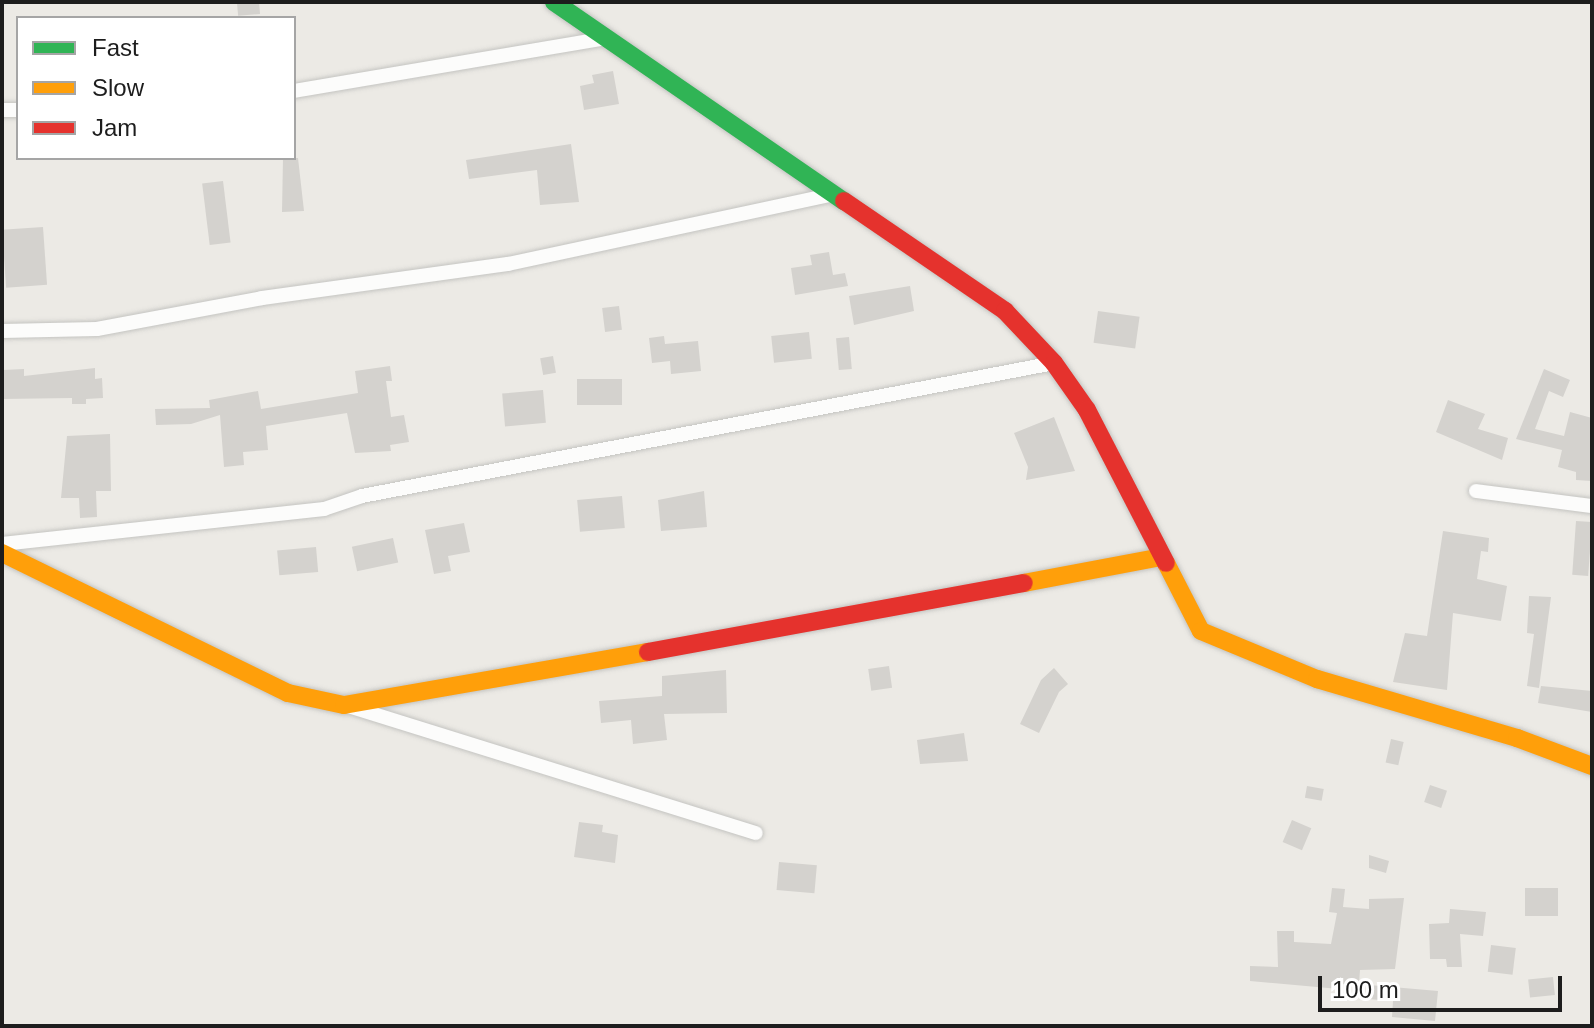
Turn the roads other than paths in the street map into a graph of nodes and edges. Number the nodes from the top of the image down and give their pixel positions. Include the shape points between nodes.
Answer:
1 (554, 2) edge
2 (576, 10) edge
3 (607, 38) junction
4 (296, 91) edge
5 (835, 194) junction
6 (2, 331) edge
7 (1054, 363) junction
8 (1476, 491) dead end
9 (1592, 506) edge
10 (2, 544) edge
11 (2, 553) edge
12 (1161, 557) junction
13 (344, 705) junction
14 (1592, 766) edge
15 (756, 833) dead end

1 - 2 street
2 - 3 street
3 - 4 street
3 - 5 street
5 - 6 street via 508,264 262,298 97,329
5 - 7 street via 1005,311
7 - 10 street via 362,496 324,509
7 - 12 street via 1087,410
8 - 9 street
11 - 13 street via 288,693
12 - 13 street
12 - 14 street via 1194,624 1216,639 1317,679 1517,738
13 - 15 street

